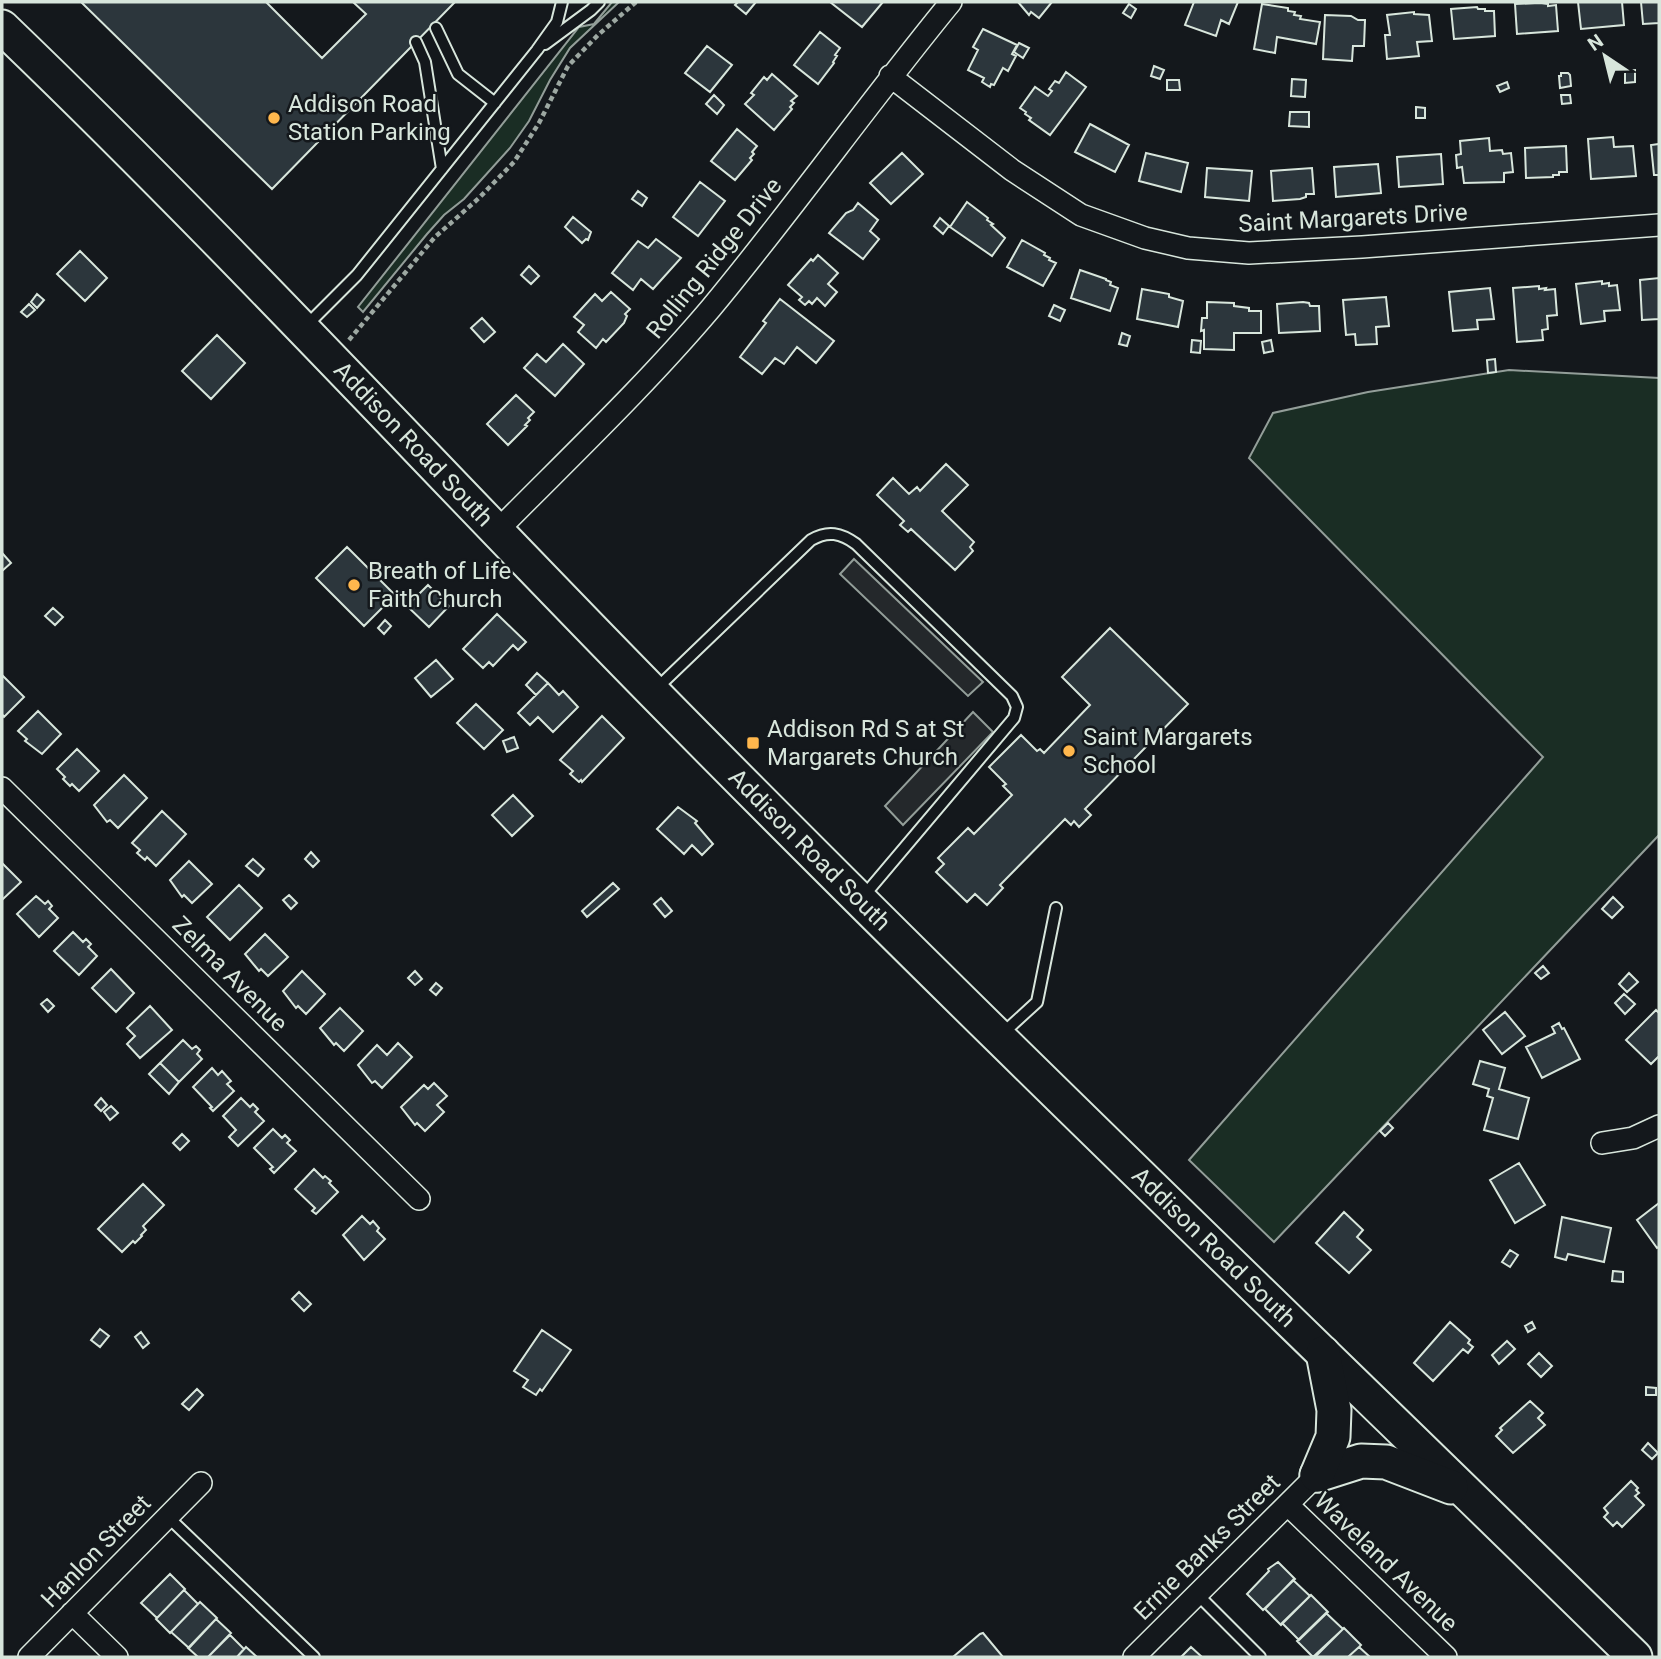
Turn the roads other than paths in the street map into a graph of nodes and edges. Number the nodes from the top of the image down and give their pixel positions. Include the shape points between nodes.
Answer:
1 (562, 2) edge
2 (599, 2) edge
3 (951, 2) edge
4 (2, 27) edge
5 (436, 27) dead end
6 (416, 42) dead end
7 (537, 50) junction
8 (890, 76) junction
9 (495, 103) junction
10 (442, 169) junction
11 (1659, 225) edge
12 (303, 329) junction
13 (497, 531) junction
14 (653, 692) junction
15 (2, 788) edge
16 (861, 900) junction
17 (1056, 908) dead end
18 (1000, 1036) junction
19 (1659, 1126) edge
20 (1602, 1143) dead end
21 (419, 1199) dead end
22 (1322, 1353) junction
23 (1317, 1475) junction
24 (201, 1483) dead end
25 (1468, 1493) junction
26 (1288, 1505) junction
27 (167, 1516) junction
28 (1197, 1594) junction
29 (72, 1613) junction
30 (29, 1657) edge
31 (117, 1657) edge
32 (314, 1657) edge
33 (1134, 1657) edge
34 (1260, 1657) edge
35 (1447, 1657) edge
36 (1635, 1657) edge

1 - 7 lane via 558,22
2 - 7 lane
3 - 8 street, Rolling Ridge Drive
4 - 12 main road, Addison Road South
5 - 9 lane via 458,74
6 - 10 lane via 425,62
7 - 9 lane
8 - 11 street, Saint Margarets Drive via 1012,170 1081,215 1188,248 1261,253
8 - 13 street, Rolling Ridge Drive via 710,308
9 - 10 lane
10 - 12 lane via 357,275
12 - 13 main road, Addison Road South
13 - 14 main road, Addison Road South
14 - 16 main road, Addison Road South
14 - 16 lane via 811,540 835,533 856,544 995,679 1012,696 1017,707 1014,718
15 - 21 street, Zelma Avenue
16 - 18 main road, Addison Road South
17 - 18 lane via 1037,1002
18 - 22 main road, Addison Road South
19 - 20 street via 1633,1138
22 - 23 main road via 1334,1410 1333,1437
22 - 25 main road, Addison Road South
23 - 25 main road via 1361,1461 1386,1462
23 - 26 street, Ernie Banks Street
24 - 27 street, Hanlon Street
25 - 36 main road, Addison Road South
26 - 28 street, Ernie Banks Street
26 - 35 street, Waveland Avenue
27 - 29 street, Hanlon Street
27 - 32 lane
28 - 33 street, Ernie Banks Street
28 - 34 lane
29 - 30 street, Hanlon Street
29 - 31 street

